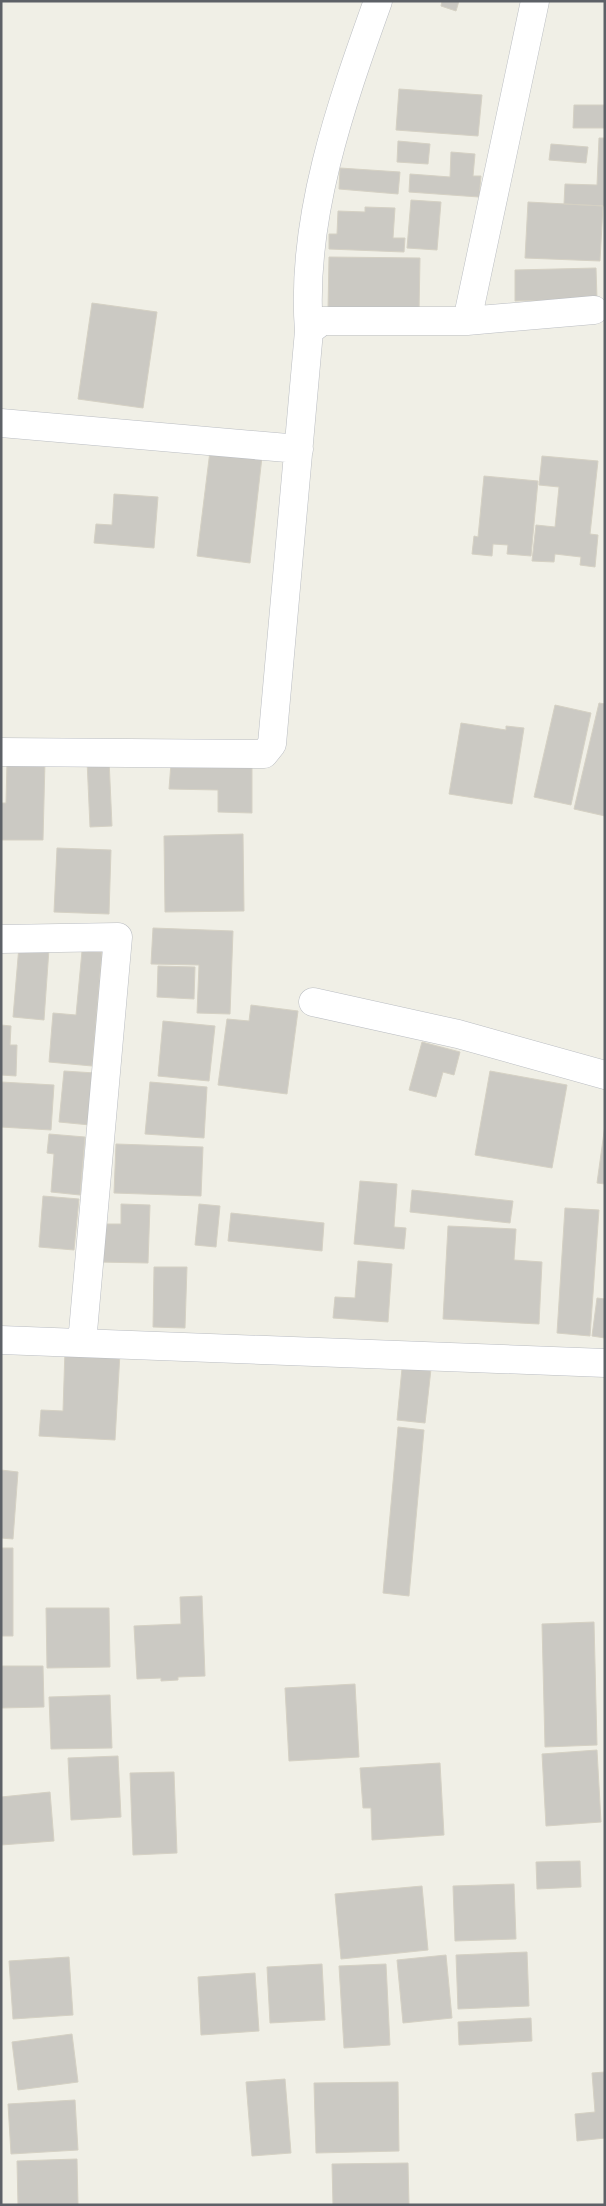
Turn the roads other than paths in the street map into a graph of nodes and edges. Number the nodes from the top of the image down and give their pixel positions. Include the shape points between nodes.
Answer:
1 (378, 1) edge
2 (535, 1) edge
3 (594, 310) dead end
4 (467, 321) junction
5 (309, 331) junction
6 (1, 423) edge
7 (299, 449) junction
8 (1, 752) edge
9 (1, 939) edge
10 (313, 1002) dead end
11 (605, 1075) edge
12 (1, 1340) edge
13 (82, 1343) junction
14 (605, 1363) edge

1 - 5 street via 319,188 306,297
2 - 4 street
3 - 4 street
4 - 5 street via 322,321
5 - 7 street
6 - 7 street
7 - 8 street via 272,744 264,754
9 - 13 street via 118,937
10 - 11 street via 458,1034
12 - 13 street
13 - 14 street

